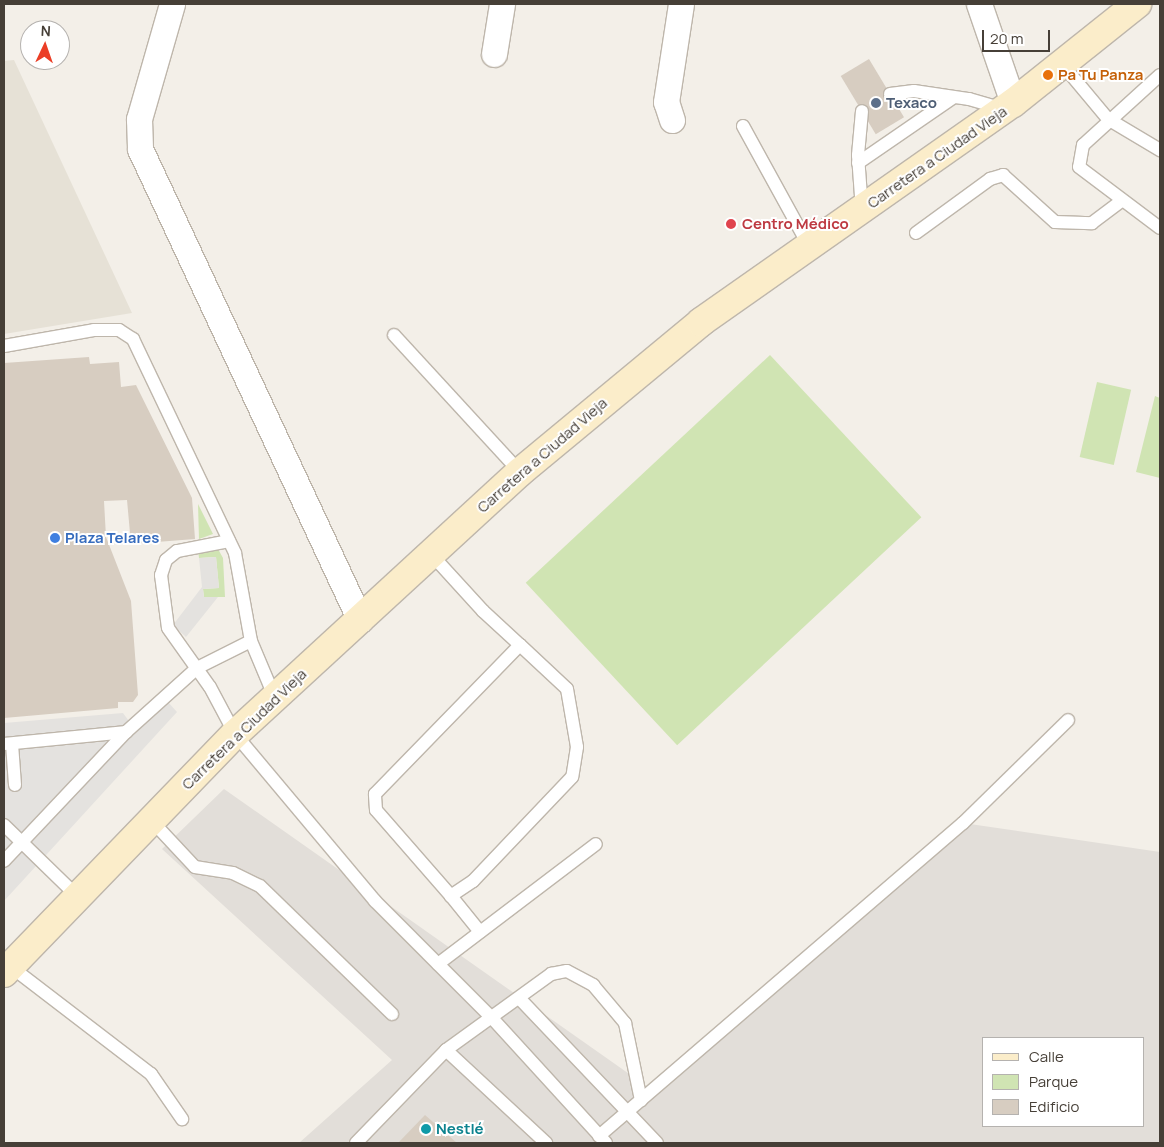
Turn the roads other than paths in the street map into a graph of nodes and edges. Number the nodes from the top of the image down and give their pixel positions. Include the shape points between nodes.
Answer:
1 (172, 4) edge
2 (502, 4) edge
3 (681, 4) edge
4 (979, 4) edge
5 (1137, 4) edge
6 (494, 54) dead end
7 (1062, 64) junction
8 (1160, 75) edge
9 (890, 94) dead end
10 (954, 97) junction
11 (1008, 106) junction
12 (862, 112) dead end
13 (1108, 119) junction
14 (672, 120) dead end
15 (743, 126) dead end
16 (1160, 150) edge
17 (858, 163) junction
18 (1120, 202) junction
19 (862, 210) junction
20 (1160, 228) edge
21 (916, 232) dead end
22 (809, 246) junction
23 (394, 335) dead end
24 (4, 346) edge
25 (520, 472) junction
26 (229, 541) junction
27 (431, 554) junction
28 (360, 620) junction
29 (251, 641) junction
30 (520, 645) junction
31 (197, 668) junction
32 (275, 698) junction
33 (1068, 720) dead end
34 (126, 732) junction
35 (235, 734) junction
36 (8, 744) edge
37 (15, 786) dead end
38 (151, 820) junction
39 (4, 825) edge
40 (22, 843) junction
41 (596, 844) dead end
42 (4, 862) edge
43 (77, 896) junction
44 (451, 896) junction
45 (480, 932) junction
46 (438, 964) junction
47 (7, 969) edge
48 (519, 998) junction
49 (392, 1014) dead end
50 (492, 1018) junction
51 (446, 1050) junction
52 (641, 1100) junction
53 (628, 1112) junction
54 (182, 1119) dead end
55 (603, 1140) edge
56 (356, 1143) edge
57 (546, 1143) edge
58 (657, 1143) edge

1 - 28 street via 139,119 140,149
2 - 6 street
3 - 14 street via 666,102
4 - 11 street
5 - 7 main road, Carretera a Ciudad Vieja
7 - 11 main road, Carretera a Ciudad Vieja
7 - 13 lane
8 - 13 lane
9 - 10 lane via 914,92
10 - 11 lane
10 - 17 lane
11 - 19 main road, Carretera a Ciudad Vieja
12 - 17 lane
13 - 16 lane
13 - 18 lane via 1083,145 1079,167
15 - 22 lane
17 - 19 lane
18 - 20 lane
18 - 21 lane via 1092,224 1055,222 1003,175 990,179
19 - 22 main road, Carretera a Ciudad Vieja
22 - 25 main road, Carretera a Ciudad Vieja via 662,352
23 - 25 lane
24 - 26 lane via 94,330 119,330 133,340
25 - 27 main road, Carretera a Ciudad Vieja
26 - 29 lane
26 - 31 lane via 177,551 166,560 161,575 168,628
27 - 28 main road, Carretera a Ciudad Vieja
27 - 30 lane
28 - 32 main road, Carretera a Ciudad Vieja
29 - 31 lane
29 - 32 lane
30 - 44 lane via 567,689 577,748 572,777 473,881
30 - 44 lane via 375,794 376,810
31 - 34 lane
31 - 35 lane
32 - 35 main road, Carretera a Ciudad Vieja
33 - 52 lane via 963,822
34 - 36 lane
34 - 40 lane
35 - 38 main road, Carretera a Ciudad Vieja
35 - 46 lane via 375,900
36 - 37 lane
38 - 43 main road, Carretera a Ciudad Vieja
38 - 49 lane via 195,867 233,873 260,886
39 - 40 lane
40 - 42 lane
40 - 43 lane
41 - 45 lane
43 - 47 main road, Carretera a Ciudad Vieja
44 - 45 lane
45 - 46 lane
46 - 50 lane
47 - 54 lane via 151,1074
48 - 50 lane
48 - 52 lane via 551,974 567,971 592,985 625,1022
48 - 53 lane
50 - 51 lane
50 - 55 lane
51 - 56 lane
51 - 57 lane
52 - 53 lane
53 - 55 lane
53 - 58 lane

